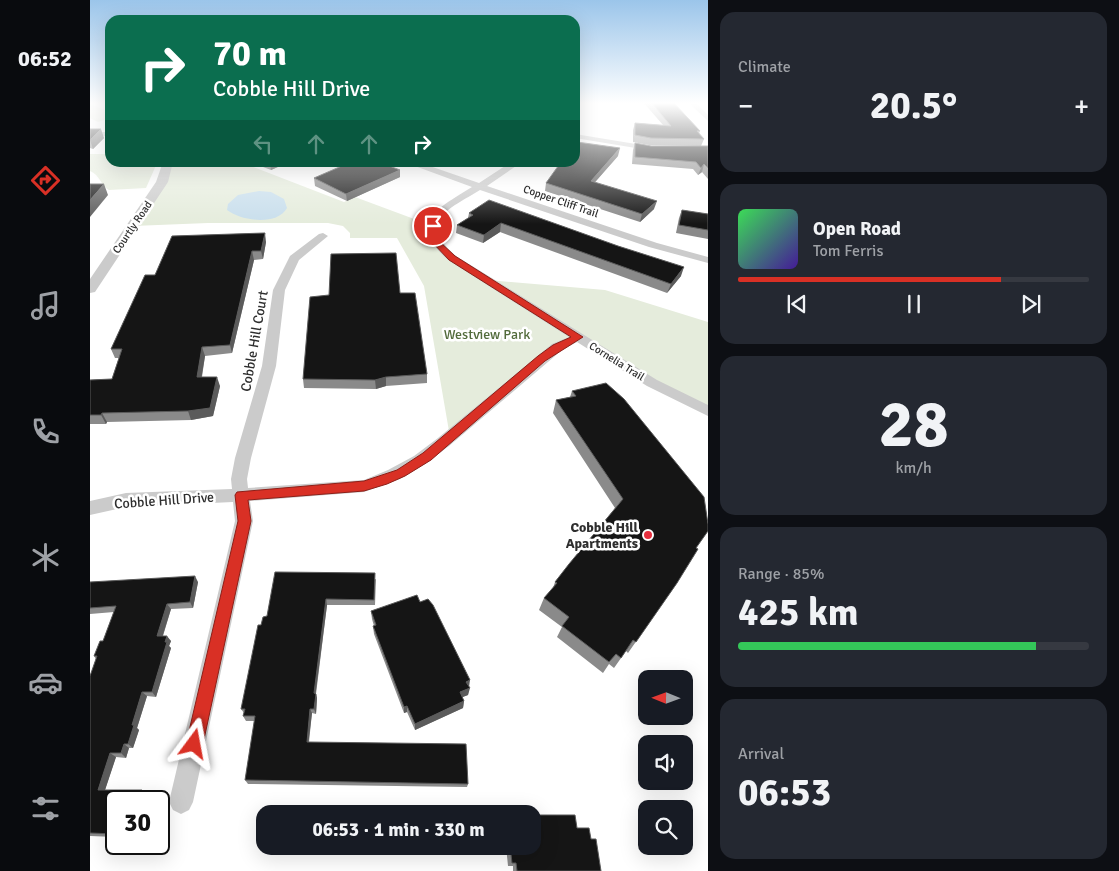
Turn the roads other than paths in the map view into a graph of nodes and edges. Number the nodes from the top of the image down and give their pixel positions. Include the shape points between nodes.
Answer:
1 (617, 143) edge
2 (663, 150) edge
3 (166, 167) edge
4 (423, 167) edge
5 (510, 167) edge
6 (479, 186) junction
7 (323, 236) dead end
8 (708, 260) edge
9 (91, 285) edge
10 (578, 337) junction
11 (708, 411) edge
12 (241, 495) junction
13 (90, 508) edge
14 (182, 802) dead end

1 - 2 street
3 - 9 street, Courtly Road via 162,182
4 - 6 street, Copper Cliff Trail
5 - 6 street, Cornelia Trail
6 - 8 street, Copper Cliff Trail via 653,245
6 - 10 street, Cornelia Trail via 436,216 432,232 436,242 452,258
7 - 12 street, Cobble Hill Court via 294,258 282,282 269,366 242,465
10 - 11 street, Cornelia Trail via 652,383
10 - 12 street, Cobble Hill Drive via 542,359 427,457 401,473 364,486
12 - 13 street, Cobble Hill Drive via 126,500
12 - 14 street, Cobble Hill Court via 244,521

